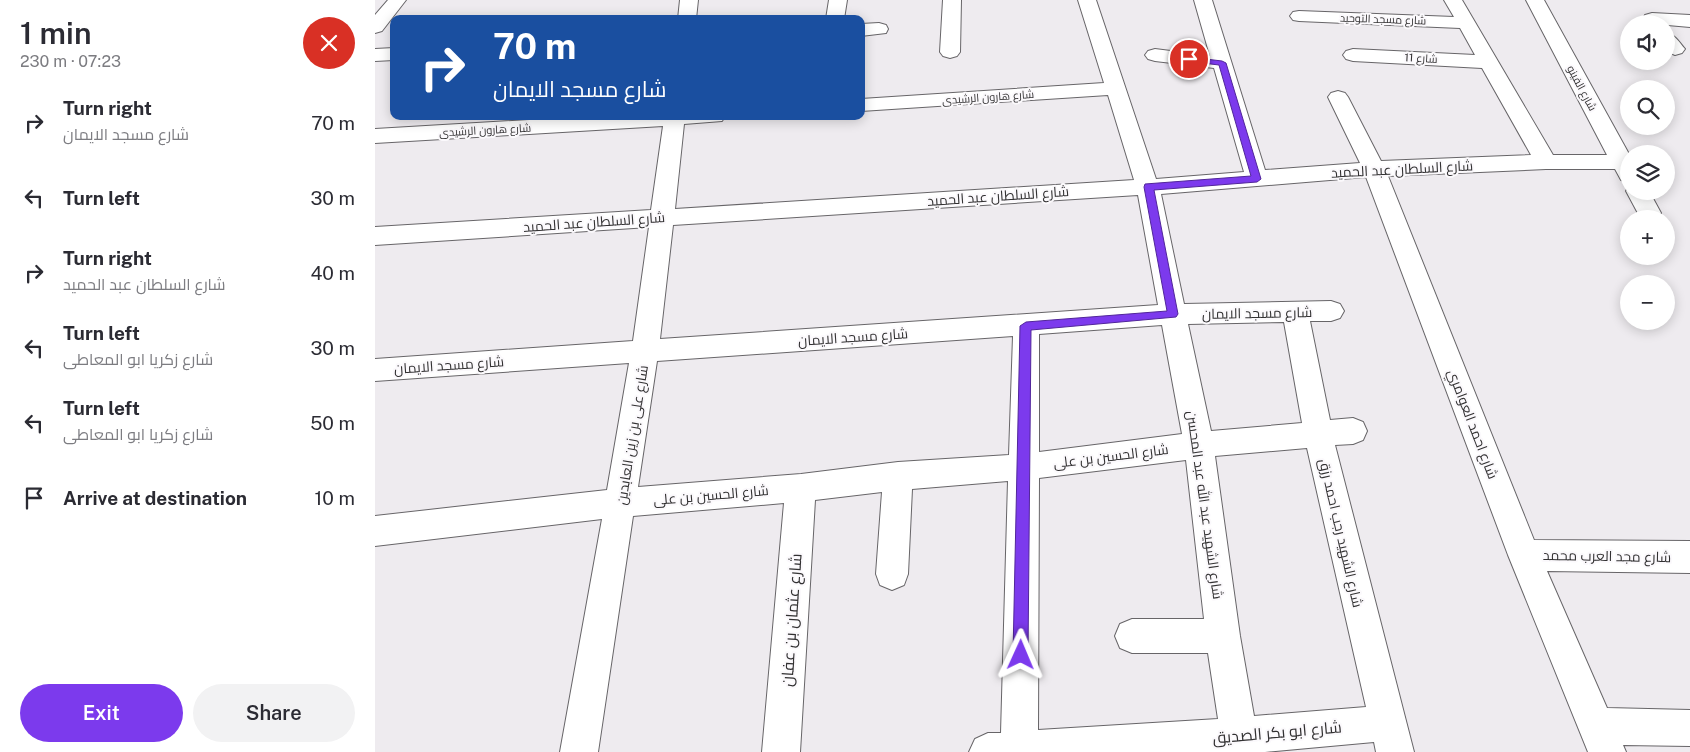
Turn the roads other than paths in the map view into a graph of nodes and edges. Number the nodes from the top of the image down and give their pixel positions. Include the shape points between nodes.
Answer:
1 (397, 0) edge
2 (689, 0) edge
3 (838, 0) edge
4 (952, 0) edge
5 (1087, 0) edge
6 (1203, 0) edge
7 (1453, 0) edge
8 (1535, 0) edge
9 (687, 15) edge
10 (836, 15) edge
11 (1299, 16) dead end
12 (1675, 19) edge
13 (1690, 21) edge
14 (1466, 23) junction
15 (375, 27) edge
16 (950, 52) dead end
17 (390, 54) edge
18 (375, 55) edge
19 (1155, 55) dead end
20 (1353, 55) dead end
21 (1488, 62) junction
22 (1222, 63) junction
23 (1115, 88) junction
24 (1338, 97) dead end
25 (865, 105) edge
26 (642, 120) edge
27 (675, 120) edge
28 (375, 136) edge
29 (1620, 159) edge
30 (1546, 162) junction
31 (1374, 168) junction
32 (1620, 168) edge
33 (1257, 179) junction
34 (1149, 187) junction
35 (662, 218) junction
36 (375, 236) edge
37 (1331, 311) dead end
38 (1295, 312) junction
39 (1173, 314) junction
40 (1026, 326) junction
41 (645, 351) junction
42 (375, 370) edge
43 (1353, 431) dead end
44 (1317, 434) junction
45 (1199, 445) junction
46 (1023, 467) junction
47 (898, 476) junction
48 (801, 488) junction
49 (621, 503) junction
50 (375, 531) edge
51 (1524, 555) junction
52 (1690, 557) edge
53 (892, 574) dead end
54 (1133, 636) dead end
55 (1223, 636) junction
56 (1690, 728) edge
57 (1391, 737) edge
58 (1602, 739) edge
59 (1240, 744) edge
60 (1009, 751) edge
61 (579, 752) edge
62 (781, 752) edge

1 - 15 street
2 - 9 street
3 - 10 street
4 - 16 street
5 - 23 street, شارع الشهيد عبد الله عبد المحسن
6 - 22 street
7 - 14 street
8 - 29 street, شارع الفينو
11 - 14 street, شارع مسجد التوحيد
12 - 13 street
14 - 21 street
17 - 18 street
19 - 22 street
20 - 21 street, شارع 11
21 - 30 street
22 - 33 street
23 - 25 street, شارع هارون الرشيدى
23 - 34 street, شارع الشهيد عبد الله عبد المحسن
24 - 31 street, شارع احمد العوامري
26 - 28 street, شارع هارون الرشيدى
27 - 35 street, شارع على بن زين العابدين
30 - 31 street, شارع السلطان عبد الحميد
30 - 32 street, شارع السلطان عبد الحميد
31 - 33 street, شارع السلطان عبد الحميد
31 - 51 street, شارع احمد العوامري
33 - 34 street, شارع السلطان عبد الحميد
34 - 35 street, شارع السلطان عبد الحميد
34 - 39 street, شارع الشهيد عبد الله عبد المحسن
35 - 36 street, شارع السلطان عبد الحميد
35 - 41 street, شارع على بن زين العابدين
37 - 38 street, شارع مسجد الايمان
38 - 39 street, شارع مسجد الايمان
38 - 44 street, شارع الشهيد رجب احمد رزق
39 - 40 street, شارع مسجد الايمان
39 - 45 street, شارع الشهيد عبد الله عبد المحسن
40 - 41 street, شارع مسجد الايمان
40 - 46 street
41 - 42 street, شارع مسجد الايمان
41 - 49 street, شارع على بن زين العابدين
43 - 44 street, شارع الحسين بن على
44 - 45 street, شارع الحسين بن على
44 - 57 street, شارع الشهيد رجب احمد رزق
45 - 46 street, شارع الحسين بن على
45 - 55 street, شارع الشهيد عبد الله عبد المحسن
46 - 47 street, شارع الحسين بن على
46 - 60 street
47 - 48 street, شارع الحسين بن على
47 - 53 street
48 - 49 street, شارع الحسين بن على
48 - 62 street, شارع عثمان بن عفان
49 - 50 street, شارع الحسين بن على
49 - 61 street, شارع على بن زين العابدين
51 - 52 street, شارع مجد العرب محمد
51 - 58 street, شارع احمد العوامري
54 - 55 street
55 - 59 street, شارع الشهيد عبد الله عبد المحسن
56 - 58 street
57 - 59 street, شارع ابو بكر الصديق
59 - 60 street, شارع ابو بكر الصديق

